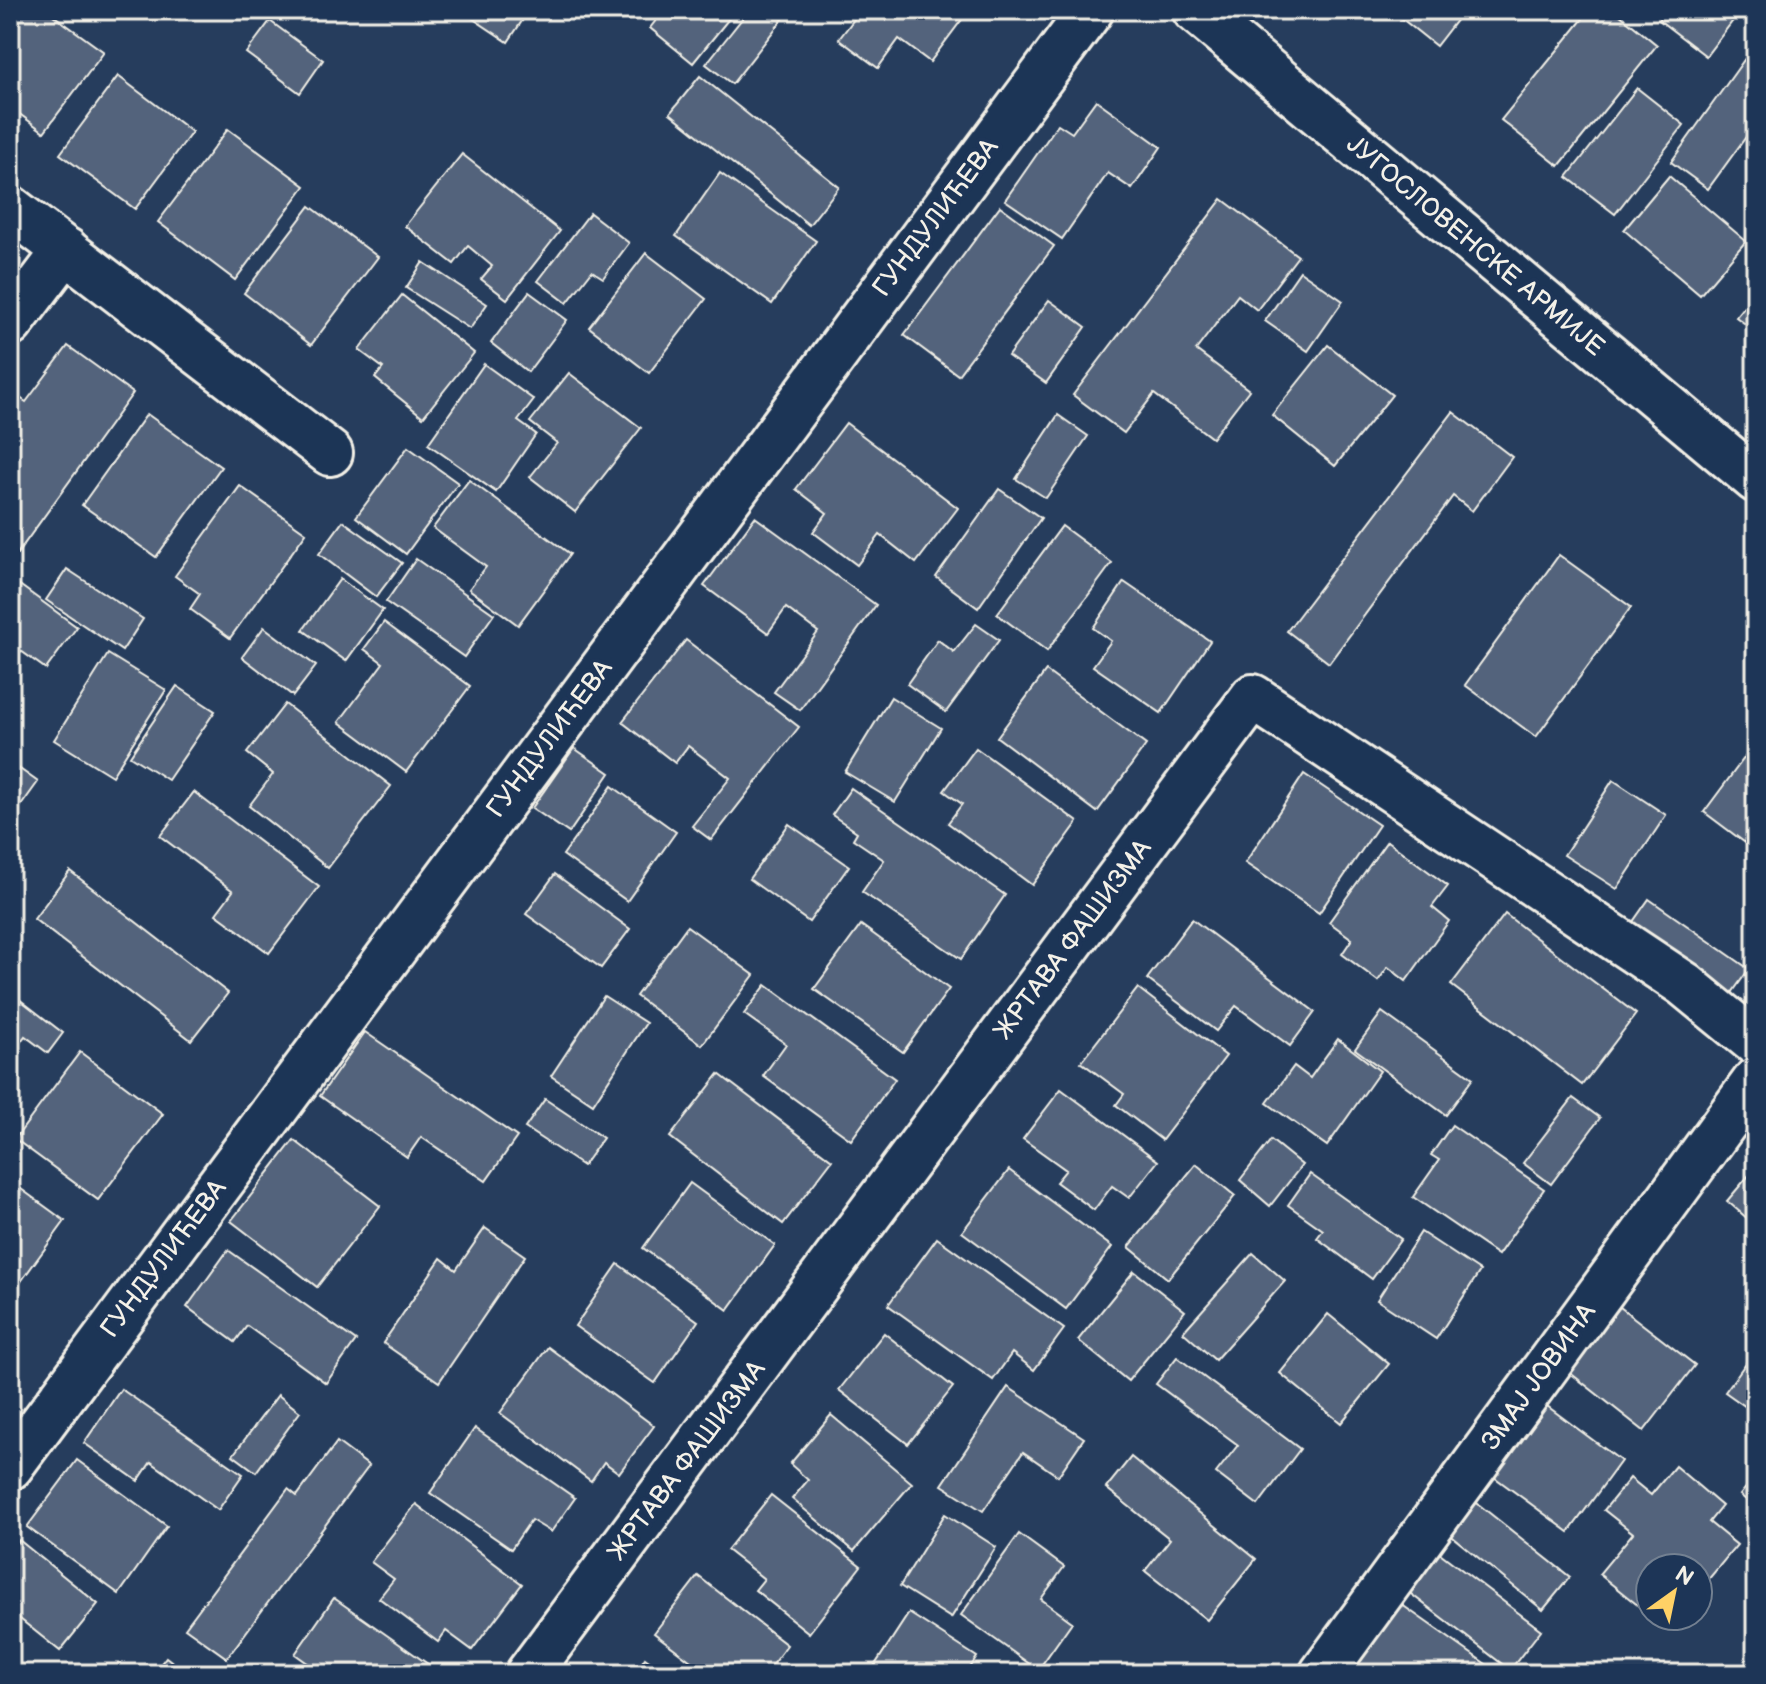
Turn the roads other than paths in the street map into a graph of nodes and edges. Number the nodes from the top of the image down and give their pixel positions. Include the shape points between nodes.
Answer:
1 (1091, 10) edge
2 (1195, 10) edge
3 (10, 208) edge
4 (66, 250) junction
5 (10, 324) edge
6 (330, 453) dead end
7 (1756, 480) edge
8 (1756, 1043) edge
9 (1756, 1080) edge
10 (10, 1467) edge
11 (528, 1674) edge
12 (1322, 1674) edge

1 - 10 street, ГУНДУЛИЋЕВА
2 - 7 street, ЈУГОСЛОВЕНСКЕ АРМИЈЕ
3 - 4 street
4 - 5 street
4 - 6 street
8 - 11 street, ЖРТАВА ФАШИЗМА via 1684,984 1253,697
9 - 12 street, ЗМАЈ ЈОВИНА

